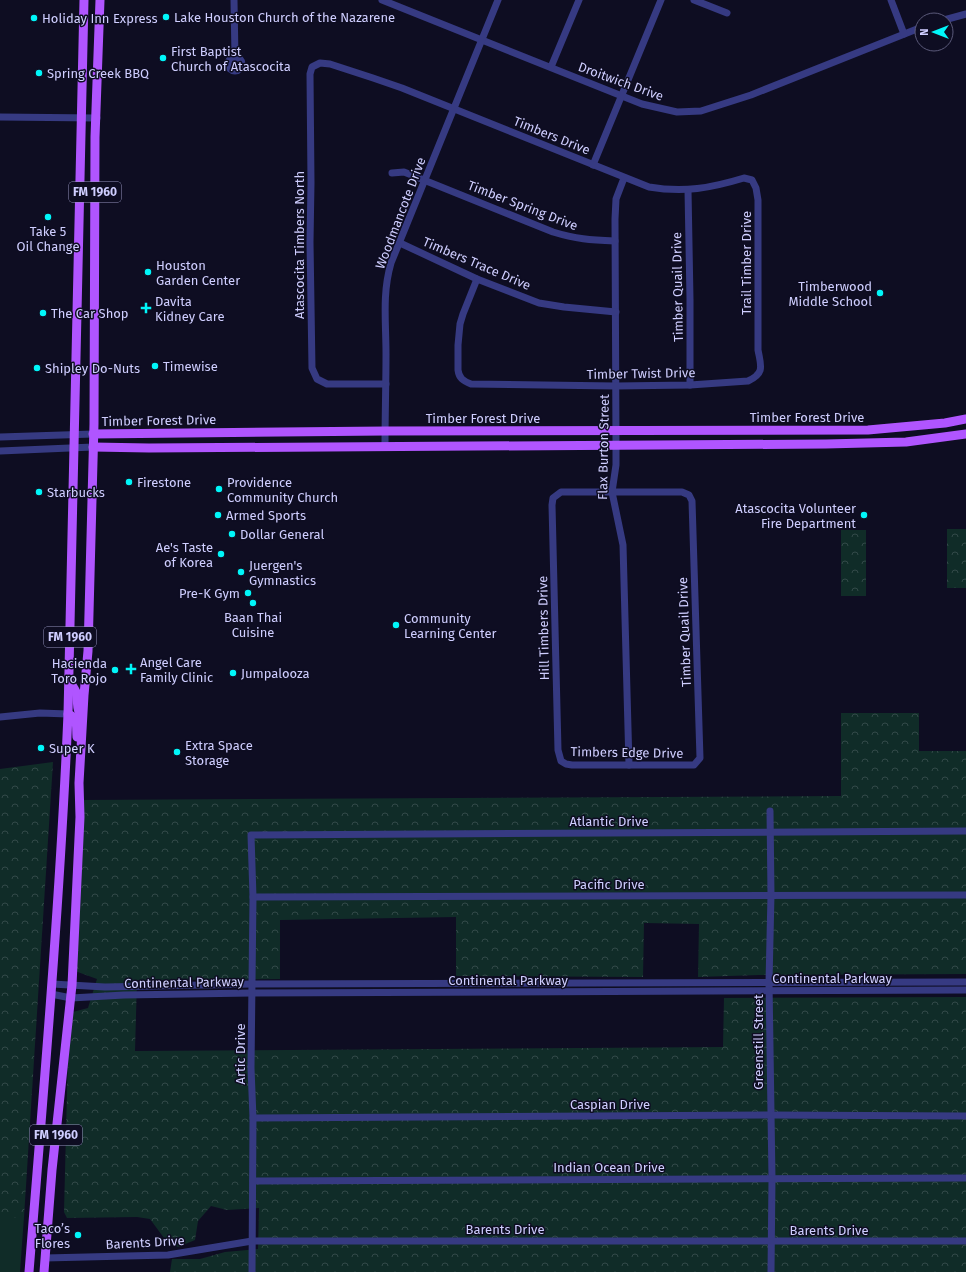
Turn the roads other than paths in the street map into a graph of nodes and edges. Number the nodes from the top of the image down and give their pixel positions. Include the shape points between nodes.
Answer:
1 (84, 0) edge
2 (100, 0) edge
3 (234, 0) edge
4 (382, 0) edge
5 (498, 0) edge
6 (579, 0) edge
7 (661, 0) edge
8 (694, 0) edge
9 (892, 0) edge
10 (727, 13) dead end
11 (966, 14) edge
12 (954, 17) edge
13 (914, 30) edge
14 (904, 34) junction
15 (482, 40) junction
16 (235, 57) dead end
17 (338, 66) joint
18 (551, 67) junction
19 (621, 96) junction
20 (454, 109) junction
21 (0, 117) edge
22 (82, 118) junction
23 (97, 118) junction
24 (594, 165) junction
25 (392, 173) dead end
26 (624, 178) junction
27 (425, 180) junction
28 (756, 189) joint
29 (688, 190) junction
30 (615, 240) junction
31 (400, 243) junction
32 (477, 279) junction
33 (616, 312) junction
34 (758, 338) joint
35 (386, 384) junction
36 (690, 385) junction
37 (616, 386) junction
38 (966, 419) edge
39 (385, 431) junction
40 (506, 431) junction
41 (616, 431) junction
42 (262, 432) junction
43 (201, 433) junction
44 (74, 434) junction
45 (93, 434) junction
46 (966, 434) edge
47 (0, 437) edge
48 (616, 445) junction
49 (385, 446) junction
50 (507, 446) junction
51 (93, 447) junction
52 (262, 447) junction
53 (74, 448) junction
54 (201, 448) junction
55 (0, 451) edge
56 (612, 492) junction
57 (69, 678) junction
58 (68, 714) junction
59 (0, 717) edge
60 (85, 720) junction
61 (82, 747) junction
62 (561, 761) joint
63 (629, 765) junction
64 (692, 765) joint
65 (770, 812) dead end
66 (966, 831) edge
67 (770, 832) junction
68 (251, 835) joint
69 (771, 895) junction
70 (966, 895) edge
71 (253, 897) junction
72 (769, 982) junction
73 (966, 982) edge
74 (52, 984) junction
75 (252, 984) junction
76 (72, 985) junction
77 (770, 990) junction
78 (966, 990) edge
79 (252, 993) junction
80 (51, 994) junction
81 (71, 998) junction
82 (770, 1115) junction
83 (966, 1116) edge
84 (253, 1118) junction
85 (772, 1178) junction
86 (966, 1178) edge
87 (253, 1181) junction
88 (252, 1241) junction
89 (966, 1241) edge
90 (772, 1242) junction
91 (45, 1258) junction
92 (29, 1272) edge
93 (44, 1272) edge
94 (252, 1272) edge
95 (771, 1272) edge

1 - 22 main road, FM 1960 / FM 1960
2 - 23 main road, FM 1960 / FM 1960
3 - 16 street
4 - 15 street, Droitwich Drive
5 - 15 street, Woodmancote Drive
6 - 18 street
7 - 19 street
8 - 10 street
9 - 14 street
11 - 12 street
13 - 14 street, Droitwich Drive
14 - 19 street, Droitwich Drive via 751,95 700,111 685,112 657,108
15 - 18 street, Droitwich Drive
15 - 20 street, Woodmancote Drive
17 - 20 street, Timbers Drive
17 - 35 street, Atascocita Timbers North via 320,63 312,67 310,74 312,368 317,379 327,384
18 - 19 street, Droitwich Drive
19 - 24 street
20 - 24 street, Timbers Drive
20 - 27 street, Woodmancote Drive
21 - 22 street
22 - 23 street
22 - 44 main road, FM 1960 / FM 1960
23 - 45 main road, FM 1960 / FM 1960
24 - 26 street, Timbers Drive
25 - 27 street, Timber Spring Drive via 404,172
26 - 29 street, Timbers Drive via 649,187
26 - 30 street, Flax Burton Street via 615,204
27 - 30 street, Timber Spring Drive via 553,232 574,238
27 - 31 street, Woodmancote Drive
28 - 29 street, Timbers Drive via 752,180 744,178 707,188
28 - 34 street, Trail Timber Drive
29 - 36 street, Timber Quail Drive
30 - 33 street, Flax Burton Street
31 - 32 street, Timbers Trace Drive
31 - 35 street, Woodmancote Drive via 391,263 384,300
32 - 33 street, Timbers Trace Drive via 539,303
32 - 37 street, Timber Twist Drive via 460,324 458,370 464,382
33 - 37 street, Flax Burton Street
34 - 36 street, Timber Twist Drive via 761,367 756,377 748,381
35 - 39 street, Woodmancote Drive
36 - 37 street, Timber Twist Drive
37 - 41 street, Flax Burton Street
38 - 41 main road, Timber Forest Drive via 868,430
39 - 40 main road, Timber Forest Drive
39 - 42 main road, Timber Forest Drive
39 - 49 street, Woodmancote Drive
40 - 41 main road, Timber Forest Drive
40 - 50 main road
41 - 48 street, Flax Burton Street
42 - 43 main road, Timber Forest Drive
42 - 52 main road
43 - 45 main road, Timber Forest Drive
43 - 54 main road
44 - 45 street, Timber Forest Drive
44 - 47 street, Timber Forest Drive
44 - 53 main road, FM 1960 / FM 1960
45 - 51 main road, FM 1960 / FM 1960
46 - 48 main road, Timber Forest Drive via 885,444
48 - 50 main road, Timber Forest Drive
48 - 56 street, Flax Burton Street
49 - 50 main road, Timber Forest Drive
49 - 52 main road, Timber Forest Drive
51 - 53 street, Timber Forest Drive
51 - 54 main road, Timber Forest Drive
51 - 60 main road, FM 1960 / FM 1960
52 - 54 main road, Timber Forest Drive
53 - 55 street, Timber Forest Drive
53 - 57 main road, FM 1960 / FM 1960
56 - 62 street, Hill Timbers Drive via 561,492 553,498 558,750
56 - 63 street, Flax Burton Street via 623,545
56 - 64 street, Timber Quail Drive via 682,492 692,501 700,758
57 - 58 main road, FM 1960 / FM 1960
57 - 60 main road via 76,692 78,713
58 - 59 street via 40,713
58 - 61 main road via 76,718 78,742
58 - 74 main road, FM 1960 / FM 1960
60 - 61 main road, FM 1960 / FM 1960
61 - 76 main road, FM 1960 / FM 1960
62 - 63 street, Timbers Edge Drive via 572,765
63 - 64 street, Timbers Edge Drive
65 - 67 street, Greenstill Street
66 - 67 street, Atlantic Drive
67 - 68 street, Atlantic Drive
67 - 69 street, Greenstill Street
68 - 71 street, Artic Drive
69 - 70 street, Pacific Drive
69 - 71 street, Pacific Drive
69 - 72 street, Greenstill Street
71 - 75 street, Artic Drive
72 - 73 street, Continental Parkway
72 - 75 street, Continental Parkway
72 - 77 street, Greenstill Street
74 - 76 street, Continental Parkway
74 - 80 main road, FM 1960 / FM 1960
75 - 76 street, Continental Parkway via 105,987
75 - 79 street, Artic Drive
76 - 81 main road, FM 1960 / FM 1960
77 - 78 street, Continental Parkway
77 - 79 street, Continental Parkway
77 - 82 street, Greenstill Street
79 - 81 street, Continental Parkway
79 - 84 street, Artic Drive
80 - 81 street, Continental Parkway
80 - 92 main road, FM 1960 / FM 1960
81 - 91 main road, FM 1960 / FM 1960
82 - 83 street, Caspian Drive
82 - 84 street, Caspian Drive
82 - 85 street, Greenstill Street
84 - 87 street, Artic Drive
85 - 86 street, Indian Ocean Drive
85 - 87 street, Indian Ocean Drive
85 - 90 street, Greenstill Street
87 - 88 street, Artic Drive
88 - 90 street, Barents Drive
88 - 91 street, Barents Drive via 168,1255
88 - 94 street, Artic Drive
89 - 90 street, Barents Drive
90 - 95 street, Greenstill Street
91 - 93 main road, FM 1960 / FM 1960

